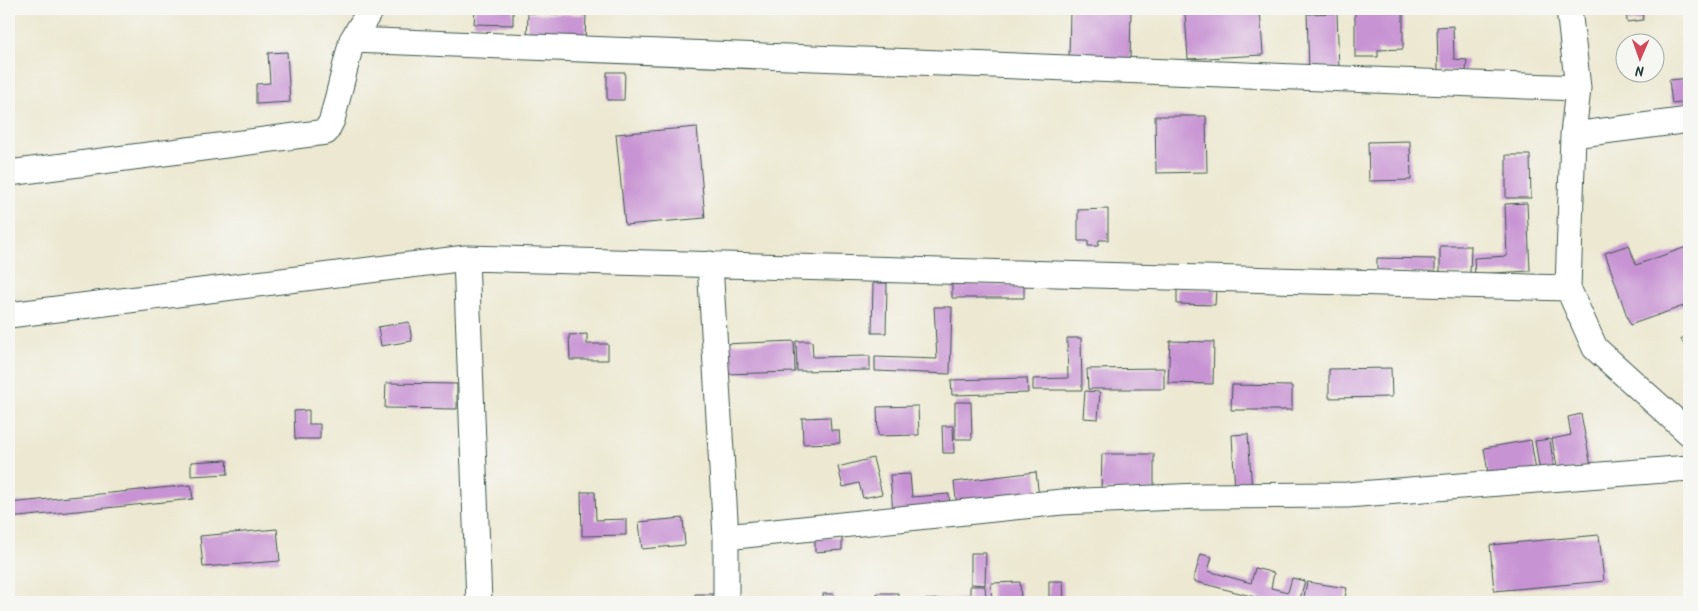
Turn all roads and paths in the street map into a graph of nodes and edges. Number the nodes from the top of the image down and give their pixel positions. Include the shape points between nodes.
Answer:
1 (371, 9) edge
2 (1569, 9) edge
3 (352, 40) junction
4 (1578, 88) junction
5 (1689, 120) edge
6 (1573, 135) junction
7 (9, 173) edge
8 (466, 258) junction
9 (710, 264) junction
10 (1568, 288) junction
11 (9, 315) edge
12 (1689, 433) edge
13 (1689, 468) edge
14 (726, 537) junction
15 (479, 602) edge
16 (726, 602) edge

1 - 3 street
2 - 4 street
3 - 4 street
3 - 7 street via 332,120 326,132
4 - 6 street
5 - 6 street
6 - 10 street
8 - 9 street
8 - 11 street
8 - 15 street
9 - 10 street
9 - 14 street
10 - 12 street via 1595,348
13 - 14 street via 1347,494 1062,502
14 - 16 street

